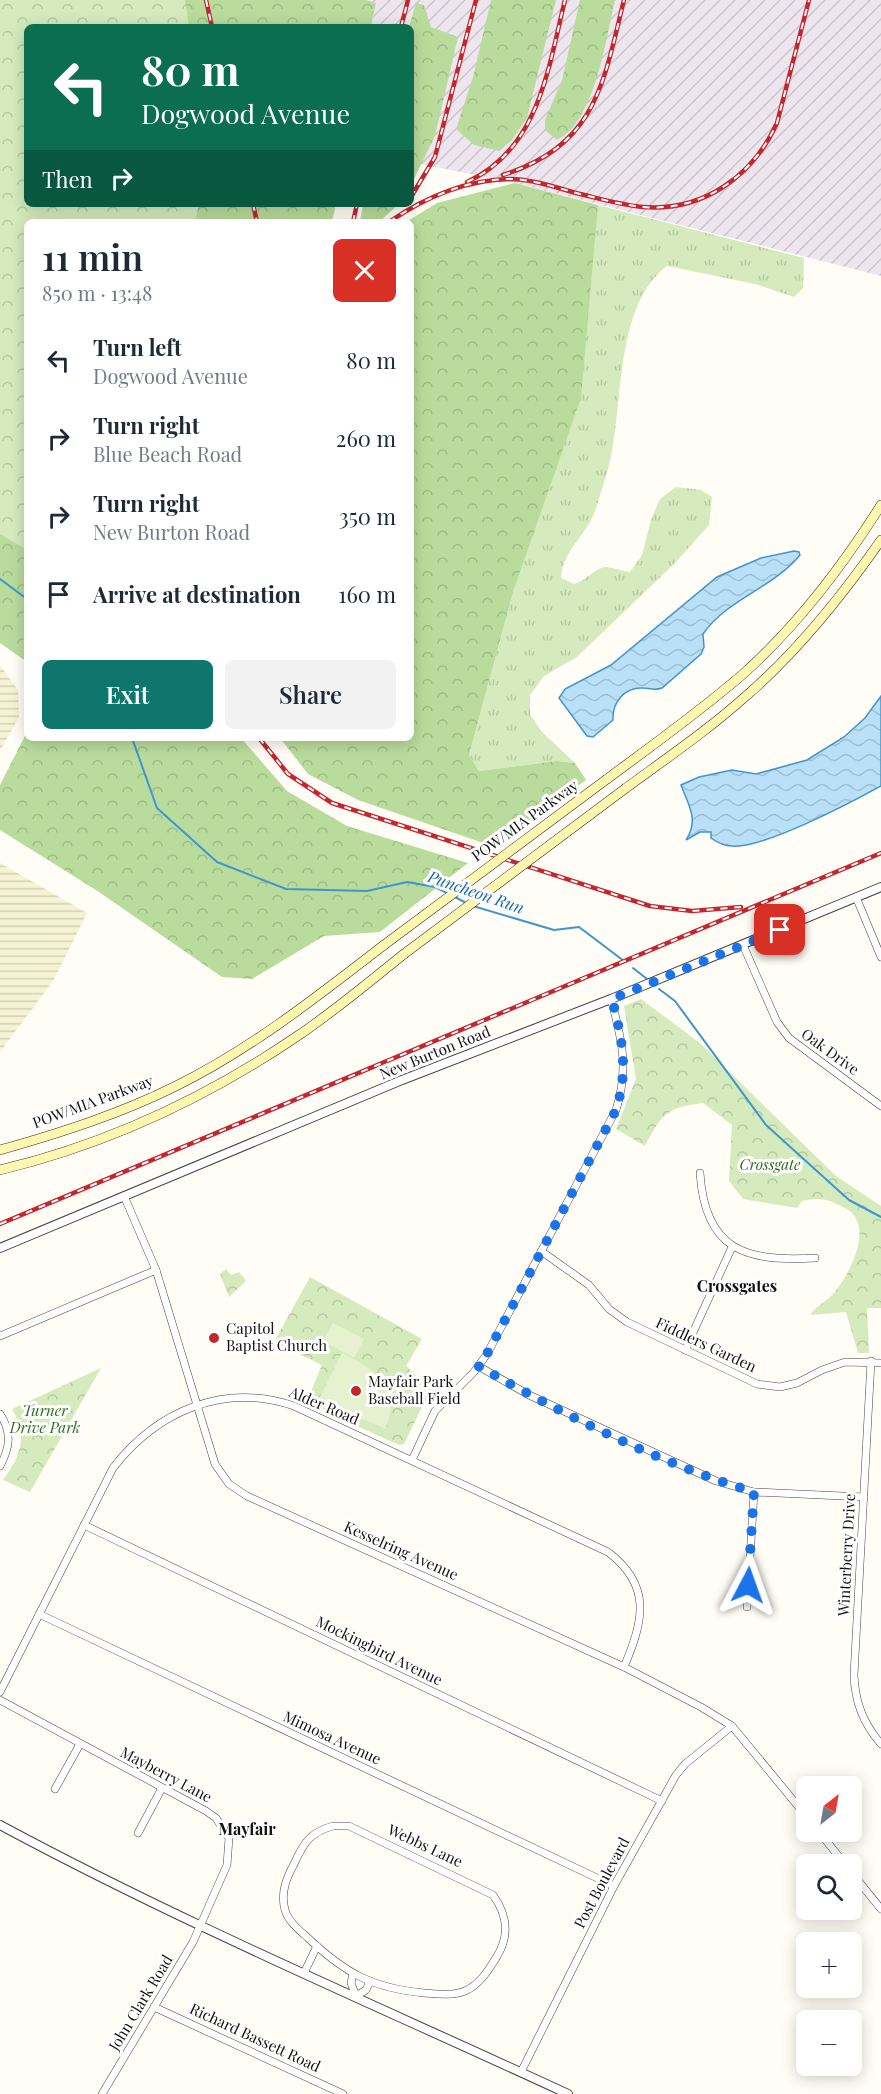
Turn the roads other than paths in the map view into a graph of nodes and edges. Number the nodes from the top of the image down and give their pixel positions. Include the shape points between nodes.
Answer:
1 (881, 505) edge
2 (881, 540) edge
3 (881, 887) edge
4 (856, 897) junction
5 (742, 945) junction
6 (881, 957) edge
7 (612, 999) junction
8 (881, 1106) edge
9 (0, 1150) edge
10 (0, 1170) edge
11 (700, 1173) dead end
12 (124, 1196) junction
13 (732, 1247) junction
14 (0, 1248) edge
15 (541, 1251) junction
16 (815, 1257) dead end
17 (156, 1270) junction
18 (0, 1336) edge
19 (685, 1350) junction
20 (871, 1361) junction
21 (881, 1363) edge
22 (478, 1366) junction
23 (198, 1405) junction
24 (0, 1414) edge
25 (412, 1460) junction
26 (0, 1466) edge
27 (754, 1492) junction
28 (864, 1497) junction
29 (84, 1525) junction
30 (747, 1607) dead end
31 (39, 1614) junction
32 (624, 1667) junction
33 (0, 1692) edge
34 (0, 1700) edge
35 (732, 1726) junction
36 (80, 1744) junction
37 (881, 1744) edge
38 (162, 1788) junction
39 (55, 1789) dead end
40 (662, 1801) junction
41 (796, 1804) edge
42 (0, 1825) edge
43 (138, 1833) dead end
44 (827, 1842) edge
45 (837, 1854) edge
46 (862, 1885) edge
47 (614, 1886) junction
48 (881, 1909) edge
49 (200, 1925) junction
50 (317, 1946) junction
51 (304, 1973) junction
52 (353, 1974) junction
53 (370, 1981) junction
54 (356, 1996) junction
55 (154, 2007) junction
56 (521, 2072) junction
57 (102, 2094) edge
58 (343, 2094) edge
59 (568, 2094) edge

1 - 9 main road, POW/MIA Parkway, bridge via 822,591 702,708 264,1034 178,1085 84,1125
2 - 10 main road, bridge via 822,618 748,695 301,1034 215,1087 123,1131
3 - 4 street, New Burton Road
4 - 5 street, New Burton Road
4 - 6 street
5 - 7 street, New Burton Road
5 - 8 street, Oak Drive via 777,1022 789,1038
7 - 12 street, New Burton Road via 402,1080
7 - 15 street via 623,1043 620,1098
11 - 13 street via 702,1200 711,1225
12 - 14 street, New Burton Road
12 - 17 street, Kesselring Avenue
13 - 16 street via 771,1258
13 - 19 street
15 - 19 street, Fiddlers Garden via 589,1285 609,1309 627,1322
15 - 22 street
17 - 18 street
17 - 23 street, Kesselring Avenue
19 - 20 street, Fiddlers Garden via 757,1384 780,1388 844,1362
20 - 21 street, Fiddlers Garden
20 - 28 street, Winterberry Drive
22 - 25 street via 435,1411
22 - 27 street via 528,1395 632,1444 716,1481
23 - 25 street, Alder Road via 227,1397 276,1400
23 - 29 street, Alder Road via 163,1421 126,1452 113,1468
23 - 32 street, Kesselring Avenue via 218,1470 236,1490
24 - 26 street via 8,1443
25 - 32 street, Alder Road via 595,1545 618,1560 631,1576 641,1607 639,1629
27 - 28 street
27 - 30 street
28 - 37 street, Winterberry Drive via 855,1698 863,1719
29 - 31 street, Alder Road
29 - 40 street, Mockingbird Avenue
31 - 33 street, Alder Road
31 - 47 street, Mimosa Avenue
32 - 35 street, Kesselring Avenue
34 - 36 street, Mayberry Lane
35 - 40 street, Post Boulevard via 685,1764
35 - 41 street, Kesselring Avenue
36 - 38 street, Mayberry Lane
36 - 39 street
38 - 43 street
38 - 49 street, Mayberry Lane via 216,1818 230,1838 227,1865
40 - 47 street, Post Boulevard
42 - 49 street
44 - 45 street
46 - 48 street
47 - 56 street, Post Boulevard
49 - 51 street
49 - 55 street, John Clark Road
50 - 51 street
50 - 52 street, Webbs Lane
50 - 53 street, Webbs Lane via 285,1912 282,1898 306,1839 333,1826 349,1826 477,1885 493,1895 501,1906 507,1921 504,1941 477,1985 463,1992 440,1994 391,1990
51 - 54 street
52 - 53 street, Webbs Lane
52 - 54 street via 351,1983
53 - 54 street via 366,1990
54 - 56 street
55 - 57 street, John Clark Road
55 - 58 street, Richard Bassett Road
56 - 59 street

